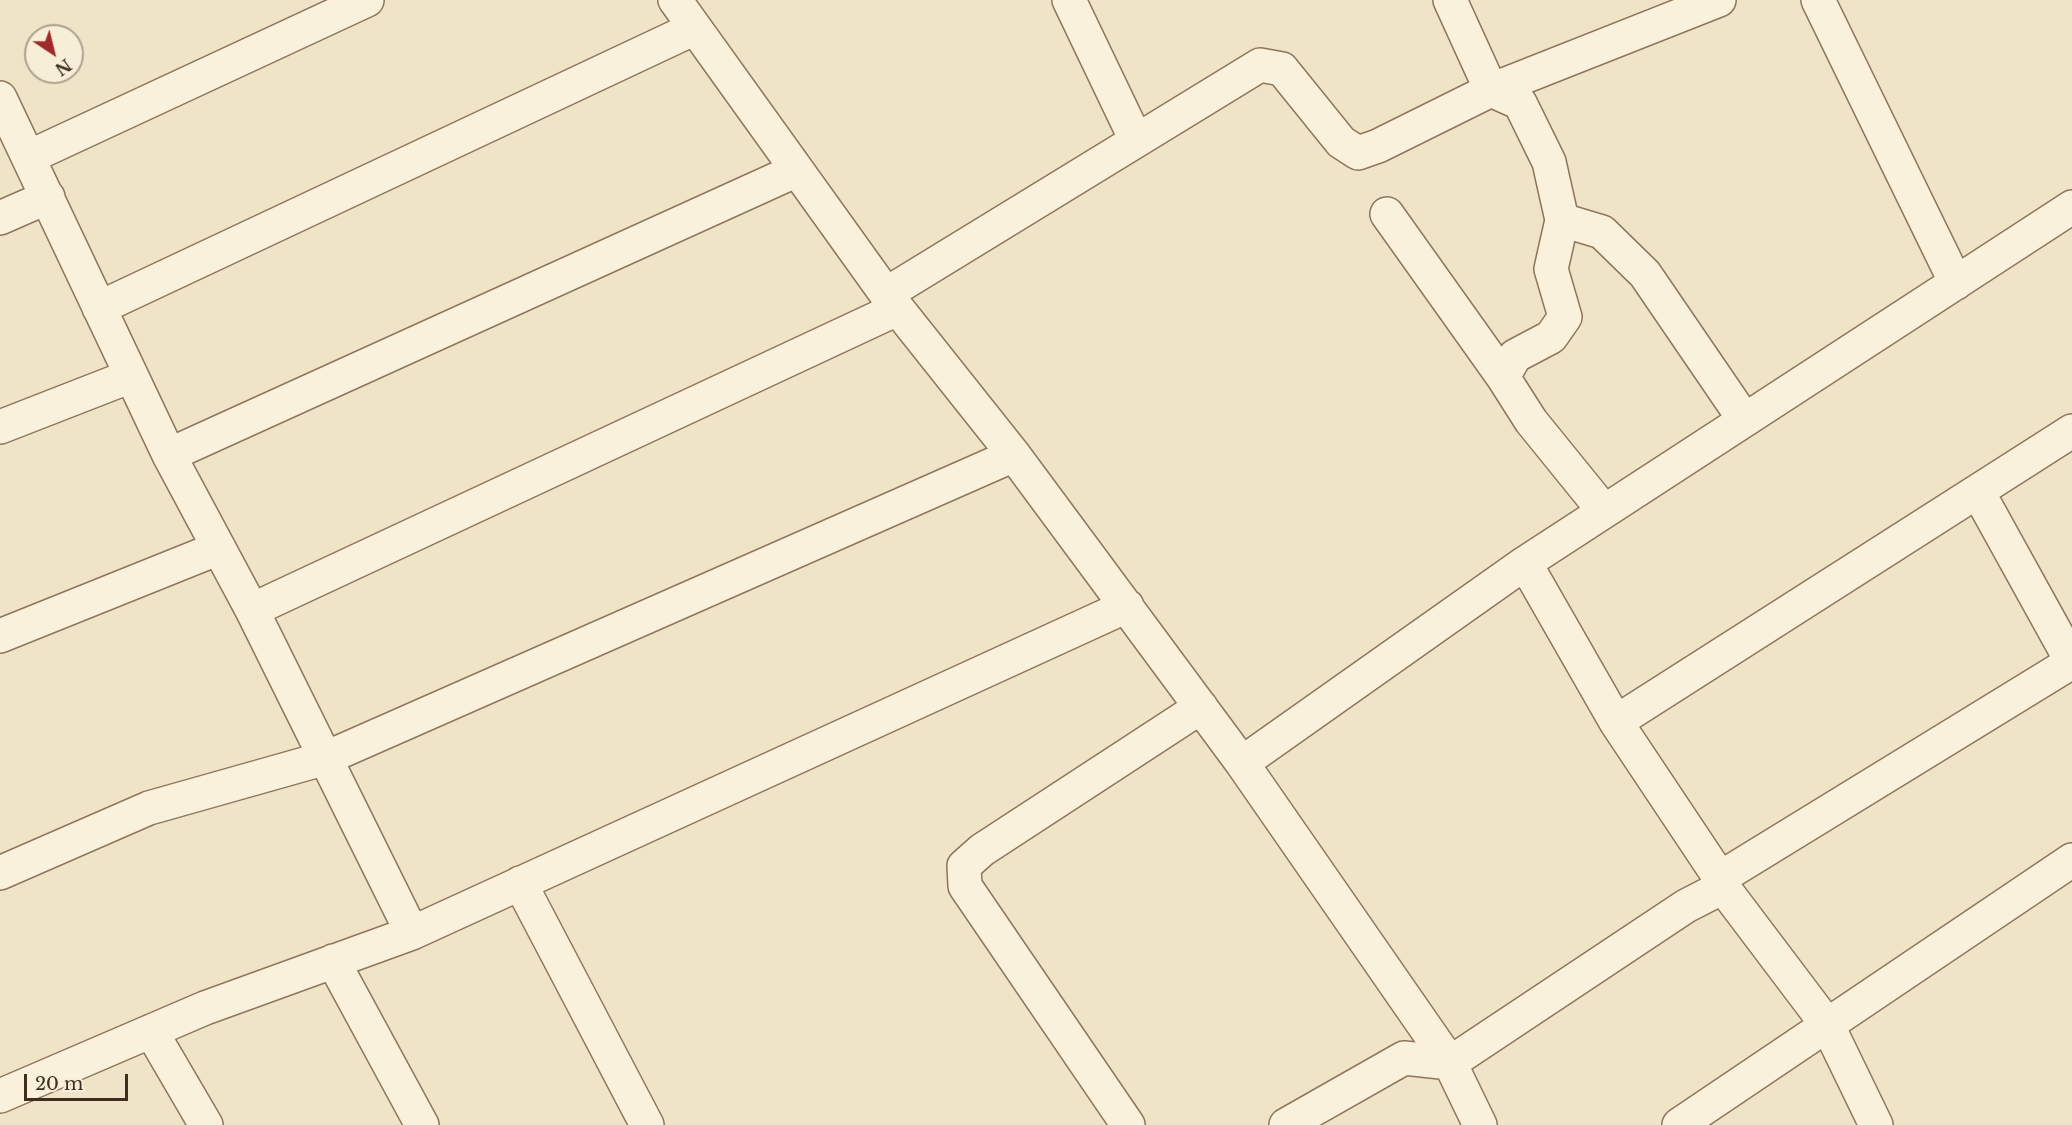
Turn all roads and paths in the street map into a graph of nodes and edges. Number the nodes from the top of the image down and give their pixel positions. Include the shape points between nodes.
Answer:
1 (368, 0) edge
2 (675, 0) edge
3 (1069, 0) edge
4 (1450, 0) edge
5 (1719, 0) edge
6 (1818, 0) edge
7 (695, 28) junction
8 (1491, 90) junction
9 (0, 98) edge
10 (1136, 140) junction
11 (28, 157) junction
12 (797, 170) junction
13 (48, 197) junction
14 (2072, 207) edge
15 (1387, 214) dead end
16 (0, 218) edge
17 (1562, 220) junction
18 (1956, 283) junction
19 (891, 301) junction
20 (99, 308) junction
21 (131, 376) junction
22 (1503, 377) junction
23 (1744, 419) junction
24 (0, 427) edge
25 (2072, 431) edge
26 (169, 455) junction
27 (1014, 455) junction
28 (1978, 492) junction
29 (1604, 511) junction
30 (219, 548) junction
31 (1526, 563) junction
32 (1127, 606) junction
33 (252, 610) junction
34 (0, 636) edge
35 (2072, 662) edge
36 (1201, 707) junction
37 (1616, 722) junction
38 (326, 758) junction
39 (1242, 763) junction
40 (2072, 860) edge
41 (0, 873) edge
42 (1721, 882) junction
43 (520, 883) junction
44 (412, 933) junction
45 (333, 961) junction
46 (1828, 1026) junction
47 (151, 1031) junction
48 (1450, 1063) junction
49 (0, 1096) edge
50 (206, 1125) edge
51 (422, 1125) edge
52 (647, 1125) edge
53 (1128, 1125) edge
54 (1286, 1125) edge
55 (1480, 1125) edge
56 (1679, 1125) edge
57 (1876, 1125) edge

1 - 11 street
2 - 7 street
3 - 10 street
4 - 8 street
5 - 8 street
6 - 18 street
7 - 12 street
7 - 20 street
8 - 10 street via 1358,153 1341,142 1282,69 1260,65
8 - 17 street via 1520,104 1549,162
9 - 11 street
10 - 19 street
11 - 13 street
12 - 19 street
12 - 26 street
13 - 16 street
13 - 20 street
14 - 18 street
15 - 22 street
17 - 22 street via 1551,269 1565,317 1551,337 1515,356
17 - 23 street via 1602,232 1645,274
18 - 23 street
19 - 27 street
19 - 33 street
20 - 21 street
21 - 24 street
21 - 26 street
22 - 29 street via 1531,421
23 - 29 street
25 - 28 street
26 - 30 street
27 - 32 street
27 - 38 street
28 - 35 street
28 - 37 street
29 - 31 street
30 - 33 street
30 - 34 street
31 - 37 street
31 - 39 street
32 - 36 street
32 - 43 street
33 - 38 street
35 - 42 street
36 - 39 street
36 - 53 street via 982,850 964,866 965,886
37 - 42 street
38 - 41 street via 149,808
38 - 44 street
39 - 48 street
40 - 46 street
42 - 46 street
42 - 48 street
43 - 44 street
43 - 52 street
44 - 45 street
45 - 47 street
45 - 51 street
46 - 56 street
46 - 57 street
47 - 49 street
47 - 50 street
48 - 54 street via 1404,1058
48 - 55 street

